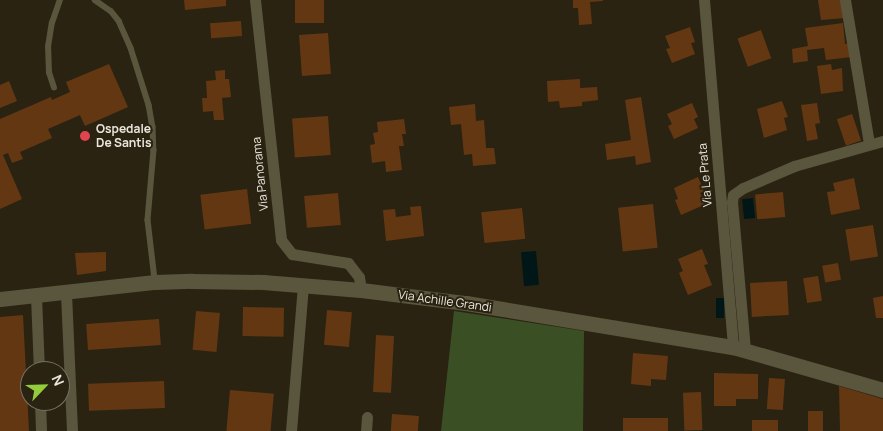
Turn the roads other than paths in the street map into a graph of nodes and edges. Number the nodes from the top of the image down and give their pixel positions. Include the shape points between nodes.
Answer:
1 (60, 0) edge
2 (95, 0) edge
3 (255, 0) edge
4 (704, 0) edge
5 (845, 0) edge
6 (54, 88) dead end
7 (883, 141) edge
8 (870, 144) junction
9 (155, 282) junction
10 (303, 284) junction
11 (361, 290) junction
12 (66, 293) junction
13 (36, 296) junction
14 (0, 299) edge
15 (739, 349) junction
16 (39, 361) edge
17 (883, 390) edge
18 (40, 411) edge
19 (367, 417) dead end
20 (41, 431) edge
21 (72, 431) edge
22 (291, 431) edge
23 (366, 431) edge

1 - 6 lane via 48,46 49,73
2 - 9 lane via 119,21 141,78 154,127 148,220
3 - 11 street, Via Panorama via 281,240 292,254 348,264 359,277
4 - 15 street, Via Le Prata
5 - 8 street
7 - 8 street, Via Le Prata
8 - 15 street, Via Le Prata via 779,172 733,195
9 - 10 street, Via Achille Grandi
9 - 12 street, Via Achille Grandi
10 - 11 street, Via Achille Grandi
10 - 22 street
11 - 15 street, Via Achille Grandi via 466,303
12 - 13 street, Via Achille Grandi
12 - 21 street
13 - 14 street, Via Achille Grandi
13 - 16 street
15 - 17 street, Via Achille Grandi
18 - 20 street
19 - 23 street

